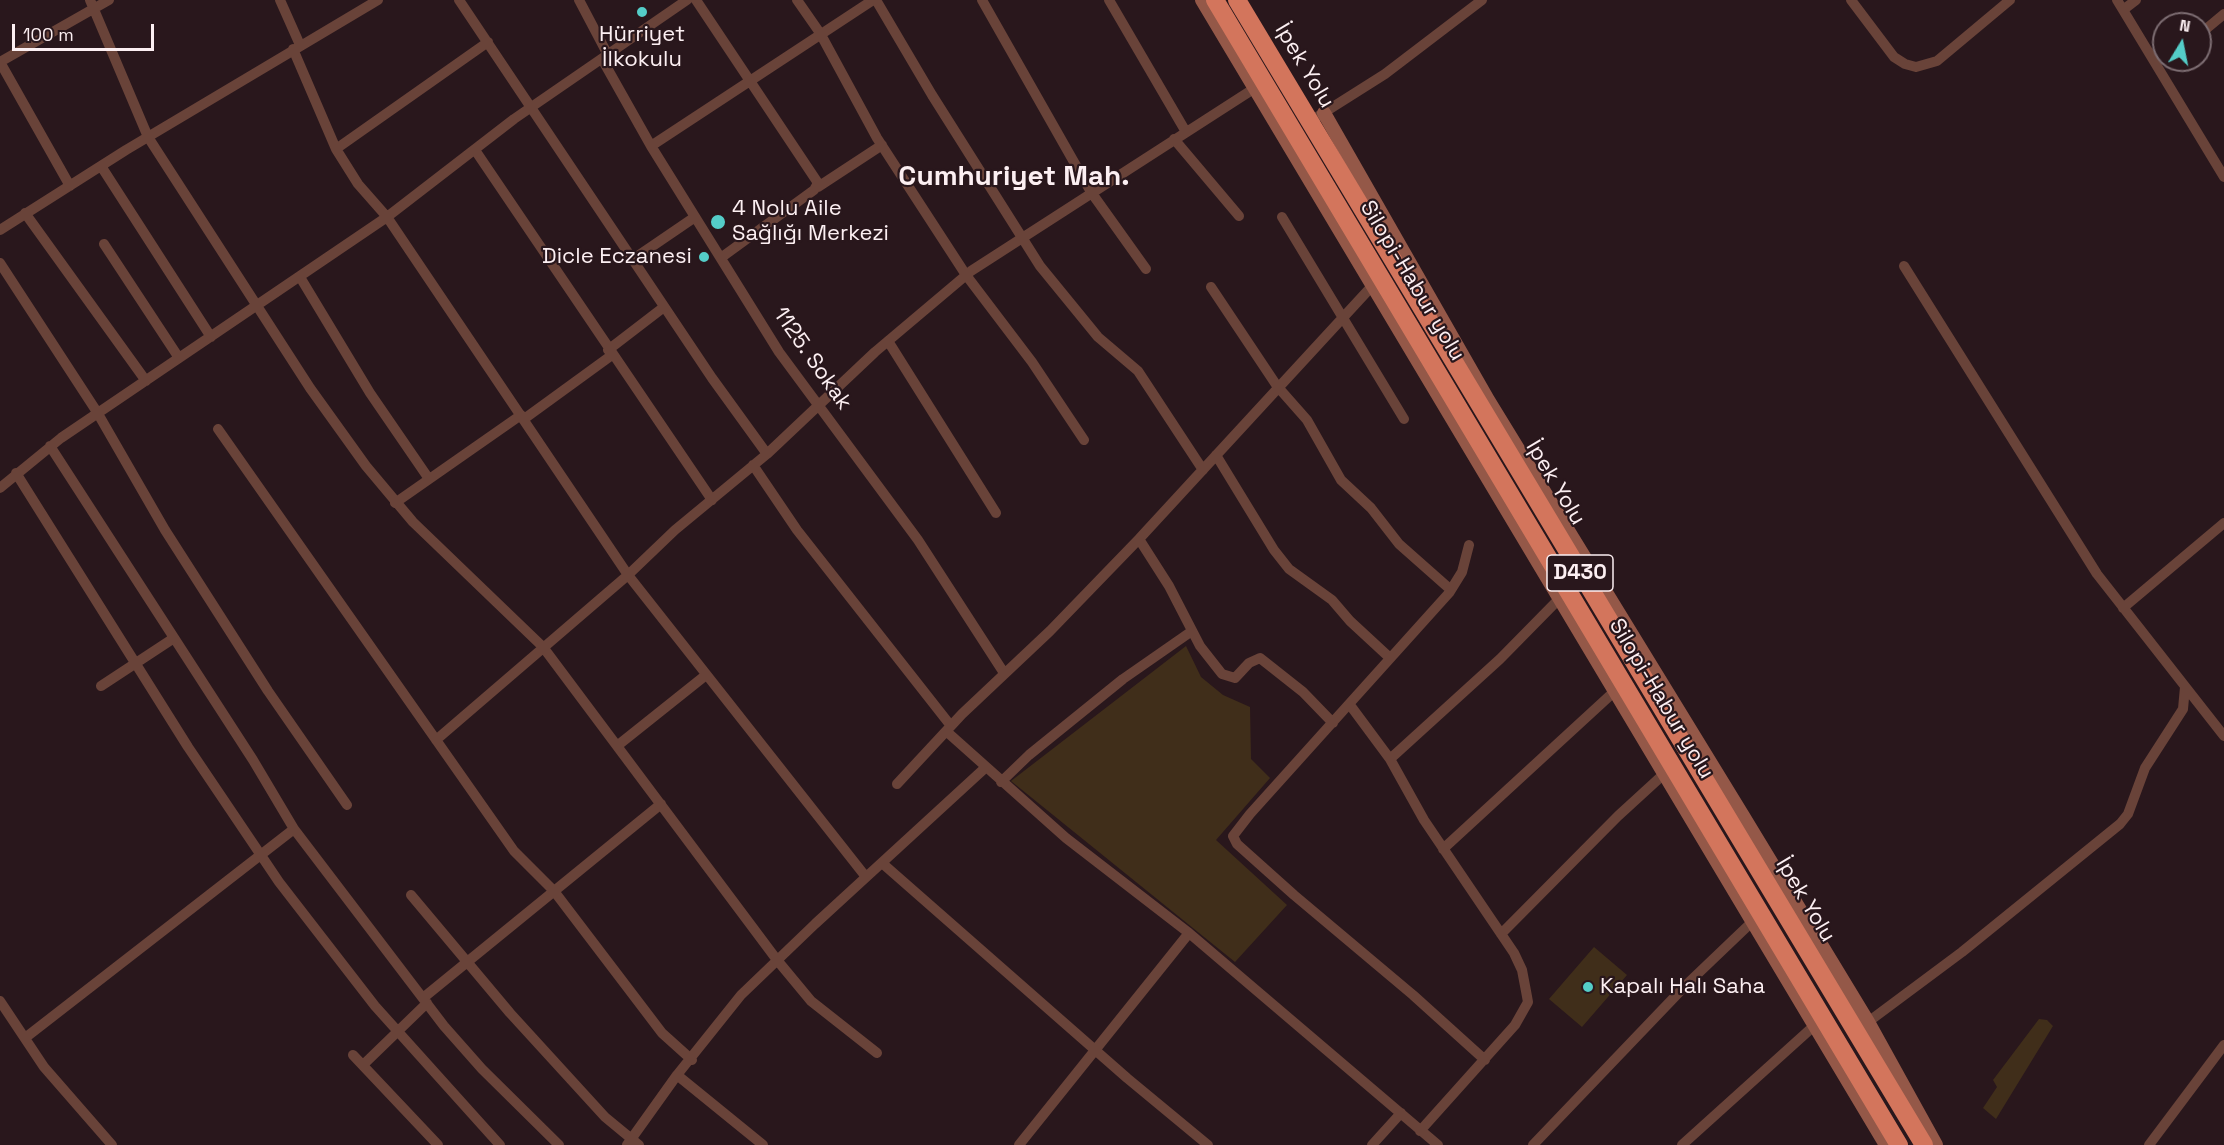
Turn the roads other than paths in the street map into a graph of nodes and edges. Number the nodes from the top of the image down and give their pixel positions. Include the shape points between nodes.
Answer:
1 (109, 0) edge
2 (280, 0) edge
3 (378, 0) edge
4 (459, 0) edge
5 (579, 0) edge
6 (687, 0) edge
7 (696, 0) edge
8 (796, 0) edge
9 (875, 0) edge
10 (982, 0) edge
11 (1109, 0) edge
12 (1202, 0) edge
13 (1215, 0) edge
14 (1237, 0) edge
15 (1482, 0) edge
16 (1851, 0) edge
17 (2010, 0) edge
18 (2117, 0) edge
19 (2136, 0) edge
20 (92, 4) edge
21 (2123, 10) junction
22 (2224, 14) edge
23 (2212, 24) edge
24 (820, 33) junction
25 (488, 42) junction
26 (297, 47) junction
27 (2152, 49) edge
28 (605, 57) junction
29 (0, 62) edge
30 (2167, 72) edge
31 (750, 78) junction
32 (1255, 88) junction
33 (532, 107) junction
34 (1317, 117) junction
35 (1186, 132) junction
36 (148, 137) junction
37 (1174, 140) junction
38 (882, 145) junction
39 (651, 146) junction
40 (336, 149) junction
41 (475, 150) junction
42 (101, 166) junction
43 (2224, 177) edge
44 (70, 186) junction
45 (818, 187) junction
46 (1091, 192) junction
47 (25, 213) junction
48 (1239, 216) dead end
49 (387, 217) junction
50 (695, 217) junction
51 (1282, 217) dead end
52 (0, 230) edge
53 (1021, 239) junction
54 (104, 244) dead end
55 (722, 256) junction
56 (632, 260) junction
57 (0, 263) edge
58 (1904, 266) dead end
59 (1146, 268) dead end
60 (966, 275) junction
61 (300, 278) junction
62 (1373, 285) junction
63 (1211, 287) dead end
64 (256, 305) junction
65 (664, 307) junction
66 (1343, 316) junction
67 (211, 337) junction
68 (888, 341) junction
69 (610, 352) junction
70 (179, 358) junction
71 (146, 381) junction
72 (1277, 386) junction
73 (819, 406) junction
74 (97, 412) junction
75 (522, 417) junction
76 (1404, 419) dead end
77 (218, 429) dead end
78 (1084, 440) dead end
79 (50, 446) junction
80 (767, 454) junction
81 (1216, 455) junction
82 (753, 465) junction
83 (1203, 470) junction
84 (16, 473) junction
85 (429, 479) junction
86 (0, 488) edge
87 (712, 500) junction
88 (395, 502) junction
89 (996, 513) dead end
90 (2224, 523) edge
91 (1139, 539) junction
92 (1469, 545) dead end
93 (628, 575) junction
94 (1451, 590) junction
95 (1559, 599) junction
96 (2123, 608) junction
97 (1192, 631) junction
98 (174, 638) junction
99 (543, 647) junction
100 (1390, 658) junction
101 (136, 664) junction
102 (1004, 673) junction
103 (706, 675) junction
104 (101, 686) dead end
105 (2185, 687) junction
106 (1616, 690) junction
107 (1350, 705) junction
108 (1334, 723) junction
109 (949, 728) junction
110 (2224, 736) edge
111 (436, 740) junction
112 (617, 746) junction
113 (1390, 759) junction
114 (985, 768) junction
115 (1665, 773) junction
116 (1001, 782) junction
117 (897, 784) dead end
118 (661, 804) junction
119 (347, 805) dead end
120 (294, 829) junction
121 (1443, 849) junction
122 (260, 854) junction
123 (882, 863) junction
124 (866, 877) junction
125 (554, 891) junction
126 (411, 895) dead end
127 (1753, 921) junction
128 (1190, 933) junction
129 (1501, 934) junction
130 (777, 960) junction
131 (467, 964) junction
132 (0, 1001) edge
133 (425, 1001) junction
134 (1868, 1022) junction
135 (1815, 1025) junction
136 (396, 1032) junction
137 (25, 1038) junction
138 (2224, 1045) edge
139 (1096, 1050) junction
140 (877, 1053) dead end
141 (354, 1055) dead end
142 (692, 1060) junction
143 (1485, 1060) junction
144 (363, 1065) junction
145 (677, 1075) junction
146 (1401, 1113) junction
147 (1420, 1131) junction
148 (632, 1143) edge
149 (112, 1145) edge
150 (438, 1145) edge
151 (500, 1145) edge
152 (559, 1145) edge
153 (763, 1145) edge
154 (1019, 1145) edge
155 (1208, 1145) edge
156 (1372, 1145) edge
157 (1437, 1145) edge
158 (1533, 1145) edge
159 (1682, 1145) edge
160 (1886, 1145) edge
161 (1899, 1145) edge
162 (1924, 1145) edge
163 (1936, 1145) edge
164 (2149, 1145) edge

1 - 20 street
2 - 26 street
3 - 26 street
4 - 25 street
5 - 28 street, 1125. Sokak
6 - 28 street
7 - 31 street
8 - 24 street
9 - 24 street
9 - 53 street
10 - 46 street
11 - 35 street
12 - 32 street
13 - 161 highway, Silopi-Habur yolu / D430
14 - 34 highway, İpek Yolu / D430
15 - 34 street via 1385,74
16 - 17 street via 1894,57 1916,67 1937,61
18 - 21 street
19 - 21 street
20 - 29 street
20 - 36 street
21 - 27 street
22 - 23 street
24 - 31 street
24 - 38 street
25 - 33 street
25 - 40 street
26 - 36 street
26 - 40 street
28 - 33 street
28 - 39 street, 1125. Sokak
29 - 44 street
30 - 43 street
31 - 39 street
31 - 45 street
32 - 35 street
32 - 62 street
33 - 41 street
33 - 56 street
34 - 134 street
34 - 162 highway, İpek Yolu / D430
35 - 37 street
36 - 42 street
36 - 64 street
37 - 46 street
37 - 48 street
38 - 45 street
38 - 60 street
39 - 50 street, 1125. Sokak
40 - 49 street via 358,184
41 - 49 street
41 - 69 street
42 - 44 street
42 - 67 street
44 - 47 street
45 - 55 street
46 - 53 street
46 - 59 street
47 - 52 street
47 - 71 street
49 - 61 street
49 - 75 street
50 - 55 street, 1125. Sokak
50 - 56 street
51 - 66 street
53 - 60 street
53 - 83 street via 1098,337 1138,371
54 - 70 street
55 - 73 street, 1125. Sokak via 779,352
56 - 65 street
57 - 74 street
58 - 96 street via 2097,574
60 - 68 street
60 - 78 street via 1032,362
61 - 64 street
61 - 85 street via 370,393
62 - 66 street
62 - 95 street
63 - 72 street
64 - 67 street
64 - 88 street via 310,388
65 - 69 street
65 - 80 street
66 - 72 street
66 - 76 street
67 - 70 street
68 - 73 street
68 - 89 street
69 - 75 street
69 - 87 street
70 - 71 street
71 - 74 street
72 - 81 street
72 - 94 street via 1307,420 1341,480 1371,508 1399,544
73 - 80 street
73 - 102 street, 1125. Sokak via 918,540
74 - 79 street
74 - 119 street via 165,530
75 - 85 street
75 - 93 street
77 - 111 street
79 - 84 street
79 - 98 street
80 - 82 street
81 - 83 street
81 - 100 street via 1289,569 1332,600
82 - 87 street
82 - 109 street via 797,530
83 - 91 street
84 - 86 street
84 - 101 street
85 - 88 street
87 - 93 street
88 - 99 street
90 - 96 street
91 - 97 street
91 - 102 street
92 - 94 street via 1462,572
93 - 99 street
93 - 103 street
94 - 100 street
95 - 106 street
95 - 113 street via 1500,659
96 - 105 street
97 - 108 street via 1222,674 1235,678 1260,658
97 - 116 street via 1123,679 1029,754
98 - 101 street
98 - 120 street
99 - 111 street
99 - 112 street
100 - 107 street
101 - 104 street
101 - 122 street
102 - 109 street
103 - 112 street
103 - 124 street
105 - 110 street
105 - 134 street via 2183,709 2145,768 2128,814 2120,824 1962,952
106 - 115 street
106 - 121 street
107 - 108 street
107 - 113 street
108 - 143 street via 1234,832 1234,840
109 - 114 street
109 - 117 street
111 - 125 street via 514,851
112 - 118 street
113 - 121 street
114 - 116 street
114 - 123 street
115 - 127 street
115 - 129 street
116 - 128 street via 1066,838
118 - 125 street
118 - 130 street
120 - 122 street
120 - 133 street
121 - 129 street
122 - 136 street
122 - 137 street
123 - 124 street
123 - 139 street
124 - 130 street
125 - 131 street
125 - 142 street via 662,1033
126 - 131 street
127 - 135 street
127 - 158 street
128 - 139 street
128 - 146 street
129 - 143 street via 1522,970 1528,1002 1515,1025
130 - 140 street via 811,1000
130 - 142 street via 741,995
131 - 133 street
131 - 148 street
132 - 137 street
133 - 136 street
133 - 152 street via 482,1069
134 - 163 street
135 - 159 street
135 - 160 street
136 - 144 street
136 - 151 street
137 - 149 street via 44,1067
138 - 164 street
139 - 154 street
139 - 155 street
141 - 144 street
142 - 145 street
143 - 147 street
144 - 150 street
145 - 148 street
145 - 153 street
146 - 147 street
146 - 156 street
147 - 157 street

